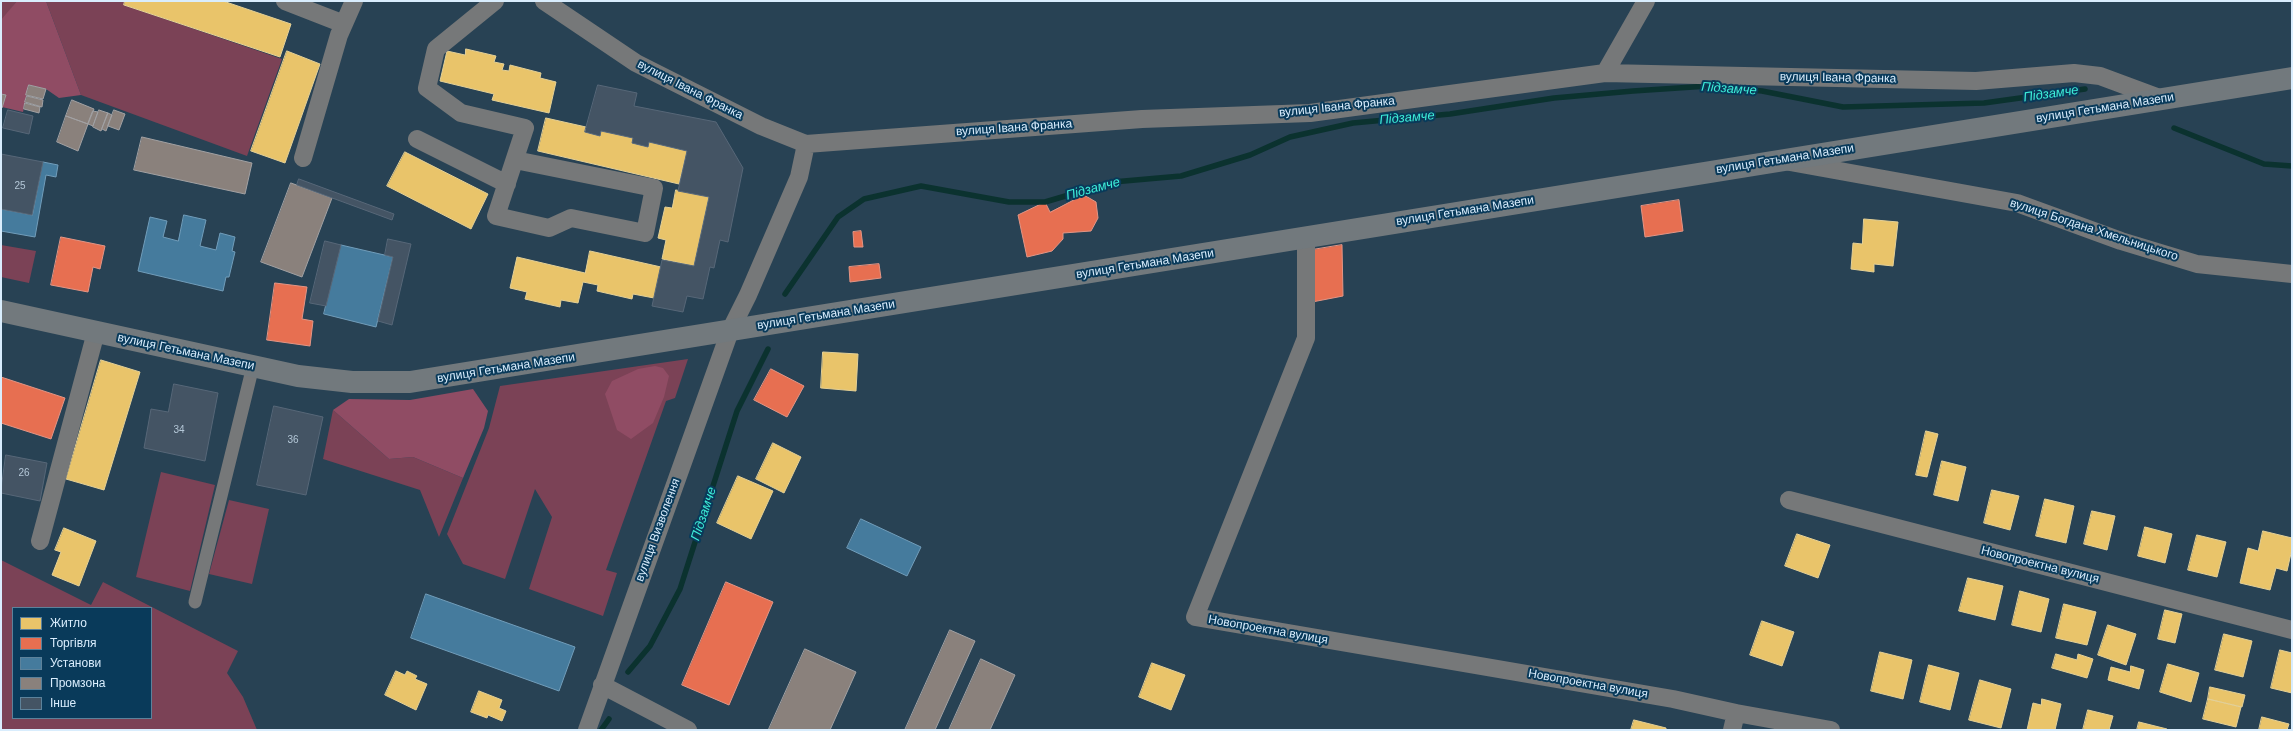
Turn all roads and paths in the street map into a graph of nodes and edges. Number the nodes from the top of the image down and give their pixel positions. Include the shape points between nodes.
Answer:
1 (285, 1) edge
2 (354, 1) edge
3 (495, 1) edge
4 (544, 1) edge
5 (1646, 1) edge
6 (344, 24) junction
7 (1605, 73) junction
8 (2292, 78) edge
9 (2162, 99) junction
10 (417, 139) dead end
11 (806, 144) junction
12 (303, 158) dead end
13 (515, 160) junction
14 (1779, 160) junction
15 (507, 184) junction
16 (1306, 238) junction
17 (2292, 274) edge
18 (1, 310) edge
19 (730, 331) junction
20 (96, 332) junction
21 (253, 366) junction
22 (1789, 500) dead end
23 (40, 541) dead end
24 (195, 602) dead end
25 (2292, 630) edge
26 (602, 685) junction
27 (1734, 722) edge
28 (587, 730) edge
29 (688, 730) edge
30 (1831, 730) edge

1 - 6 street
2 - 6 street
3 - 13 street via 436,49 427,88 461,113 525,128
4 - 11 street, вулиця Івана Франка via 636,63 761,126
5 - 7 street
6 - 12 street
7 - 9 street, вулиця Івана Франка via 1976,81 2074,73 2100,76
7 - 11 street, вулиця Івана Франка via 1310,112 1142,119
8 - 9 main road, вулиця Гетьмана Мазепи
9 - 14 main road, вулиця Гетьмана Мазепи
10 - 15 street
11 - 19 street, вулиця Визволення via 800,177
13 - 15 street
13 - 15 street via 654,188 645,233 571,218 549,228 496,216
14 - 16 main road, вулиця Гетьмана Мазепи
14 - 17 street, вулиця Богдана Хмельницького via 2017,203 2121,241 2197,264
16 - 19 main road, вулиця Гетьмана Мазепи
16 - 27 street, Новопроектна вулиця via 1306,338 1195,617 1665,697
18 - 20 main road, вулиця Гетьмана Мазепи
19 - 21 main road, вулиця Гетьмана Мазепи via 410,382 347,382 298,376
19 - 26 street, вулиця Визволення
20 - 21 main road, вулиця Гетьмана Мазепи
20 - 23 street
21 - 24 street
22 - 25 street, Новопроектна вулиця
26 - 28 street, вулиця Визволення
26 - 29 street
27 - 30 street, Новопроектна вулиця

